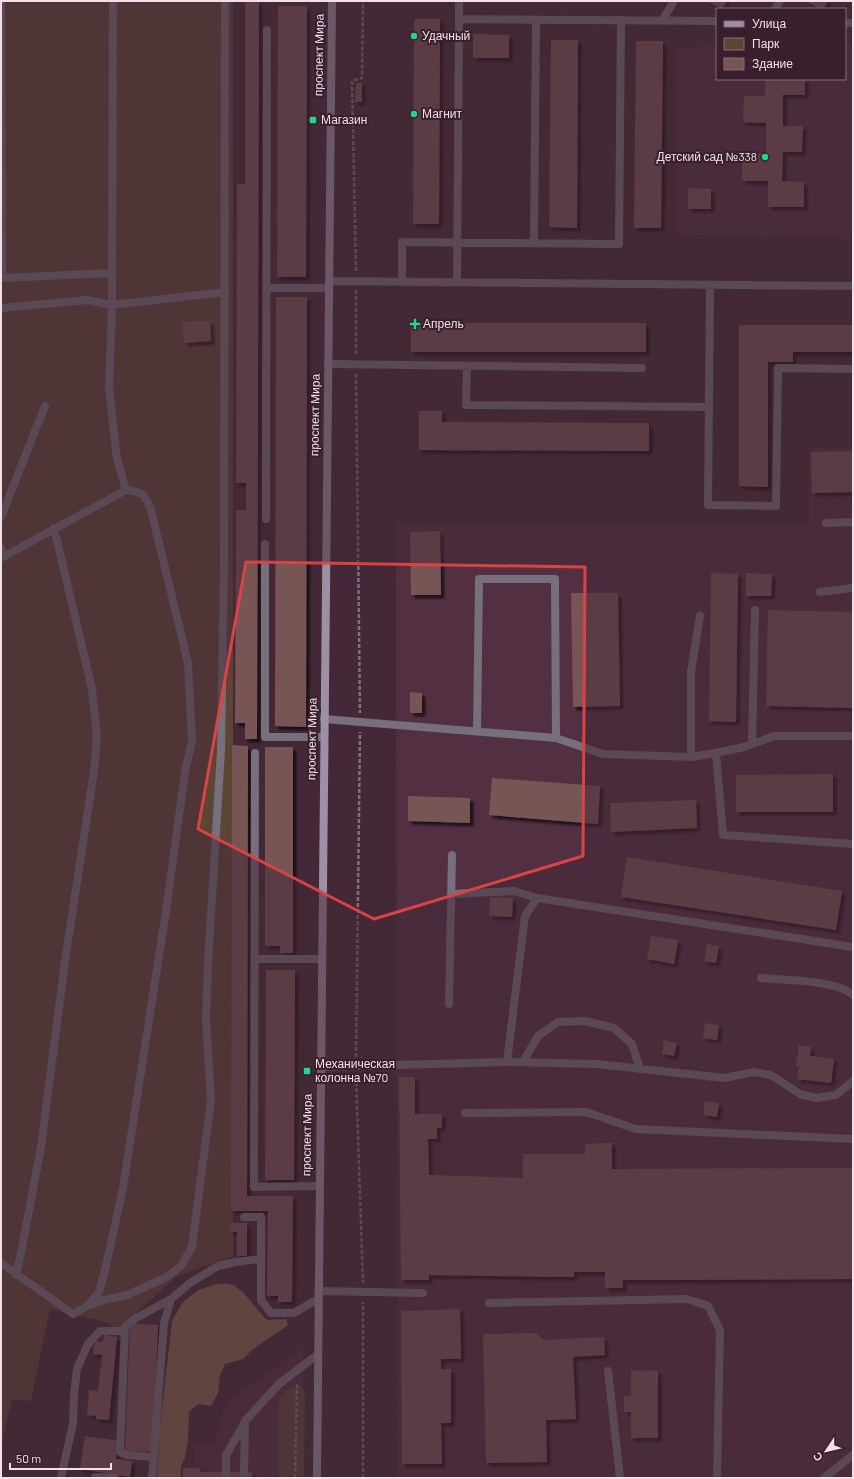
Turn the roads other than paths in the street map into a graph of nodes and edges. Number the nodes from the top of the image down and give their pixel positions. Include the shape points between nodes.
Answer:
1 (1, 1) edge
2 (113, 1) edge
3 (225, 1) edge
4 (332, 1) edge
5 (459, 1) edge
6 (674, 1) edge
7 (459, 19) junction
8 (536, 20) junction
9 (621, 20) junction
10 (662, 21) junction
11 (716, 21) edge
12 (267, 30) dead end
13 (457, 242) junction
14 (534, 243) junction
15 (112, 272) junction
16 (1, 278) edge
17 (402, 282) junction
18 (457, 282) junction
19 (329, 285) junction
20 (710, 285) junction
21 (853, 286) edge
22 (267, 288) junction
23 (225, 292) junction
24 (112, 305) junction
25 (1, 308) edge
26 (328, 364) junction
27 (467, 366) junction
28 (642, 368) dead end
29 (853, 369) edge
30 (45, 406) dead end
31 (709, 407) junction
32 (126, 490) junction
33 (1, 517) edge
34 (266, 519) dead end
35 (853, 522) edge
36 (826, 523) dead end
37 (54, 528) junction
38 (265, 544) dead end
39 (1, 548) edge
40 (2, 558) edge
41 (853, 588) edge
42 (820, 592) dead end
43 (755, 610) dead end
44 (700, 616) dead end
45 (324, 719) junction
46 (477, 731) junction
47 (853, 736) edge
48 (324, 737) junction
49 (556, 738) junction
50 (752, 744) junction
51 (255, 753) dead end
52 (716, 753) junction
53 (691, 757) junction
54 (853, 844) edge
55 (452, 855) dead end
56 (452, 894) junction
57 (537, 898) junction
58 (853, 948) edge
59 (255, 959) junction
60 (321, 959) junction
61 (760, 978) dead end
62 (853, 995) edge
63 (449, 1004) dead end
64 (507, 1062) junction
65 (523, 1062) junction
66 (320, 1068) junction
67 (640, 1069) junction
68 (853, 1080) edge
69 (465, 1113) dead end
70 (853, 1140) edge
71 (319, 1186) junction
72 (244, 1217) dead end
73 (261, 1259) junction
74 (1, 1263) edge
75 (16, 1275) junction
76 (423, 1294) dead end
77 (318, 1295) junction
78 (171, 1299) junction
79 (489, 1303) dead end
80 (87, 1306) junction
81 (125, 1331) junction
82 (317, 1355) junction
83 (608, 1371) dead end
84 (245, 1421) junction
85 (853, 1455) edge
86 (154, 1457) junction
87 (95, 1477) dead end
88 (61, 1478) edge
89 (115, 1478) edge
90 (152, 1478) edge
91 (226, 1478) edge
92 (244, 1478) edge
93 (317, 1478) edge
94 (620, 1478) edge
95 (717, 1478) edge
96 (824, 1478) edge

1 - 16 lane
2 - 15 lane
3 - 23 lane
4 - 19 street, проспект Мира
5 - 7 lane
6 - 10 lane
7 - 8 lane
7 - 13 lane
8 - 9 lane
8 - 14 lane
9 - 10 lane
9 - 14 lane via 619,244
10 - 11 lane
12 - 22 lane
13 - 14 lane
13 - 17 lane via 402,242
13 - 18 lane
15 - 16 lane
15 - 24 lane
17 - 18 lane
17 - 19 lane
18 - 20 lane
19 - 22 lane
19 - 26 street, проспект Мира
20 - 21 lane
20 - 31 lane
22 - 34 lane
23 - 24 lane
23 - 80 lane via 221,751 206,1019 211,1100 192,1247 181,1266 165,1278 127,1295
24 - 25 lane via 88,300
24 - 32 lane via 110,388 118,459
26 - 27 lane
26 - 45 street, проспект Мира
27 - 28 lane
27 - 31 lane via 466,405
29 - 31 lane via 778,368 776,506 708,505
30 - 33 lane
32 - 37 lane
32 - 80 lane via 138,491 146,497 151,510 188,663 192,741 185,772 123,1188 99,1292
35 - 36 lane
37 - 40 lane
37 - 75 lane via 92,689 97,736 41,1147
38 - 48 lane via 265,737
39 - 40 lane
41 - 42 lane
43 - 50 lane
44 - 53 lane via 691,672
45 - 46 lane
45 - 48 street, проспект Мира
46 - 49 lane
46 - 49 lane via 479,579 555,579
47 - 50 lane via 774,736
48 - 60 street, проспект Мира
49 - 53 lane via 603,754
50 - 52 lane
51 - 59 lane
52 - 53 lane
52 - 54 lane via 722,835
55 - 56 lane
56 - 57 lane via 514,891
56 - 63 lane
57 - 58 lane
57 - 64 lane via 525,916
59 - 60 lane
59 - 71 lane via 254,1187
60 - 66 street, проспект Мира
61 - 62 lane via 830,984 848,990
64 - 65 lane
64 - 66 lane
65 - 67 lane via 597,1064
65 - 67 lane via 538,1036 558,1022 585,1021 614,1028 632,1044
66 - 71 street, проспект Мира
67 - 68 lane via 724,1078 754,1072 771,1075 800,1094 816,1098 836,1095
69 - 70 lane via 586,1112 636,1129
71 - 77 street, проспект Мира
72 - 73 lane via 261,1217
73 - 77 lane via 261,1300 271,1313 294,1313
73 - 78 lane via 218,1266 190,1283
74 - 75 lane
75 - 80 lane via 73,1314
76 - 77 lane via 363,1292
77 - 82 street, проспект Мира
78 - 81 lane via 136,1318 125,1326
78 - 86 lane via 164,1323
79 - 95 lane via 687,1299 708,1306 720,1330
81 - 86 lane via 120,1452
81 - 88 lane via 100,1331 88,1344 77,1369 73,1423
82 - 84 lane via 279,1384
82 - 93 street, проспект Мира
83 - 94 lane
84 - 91 lane via 226,1456
84 - 92 lane
85 - 96 lane
86 - 90 lane
87 - 89 lane

